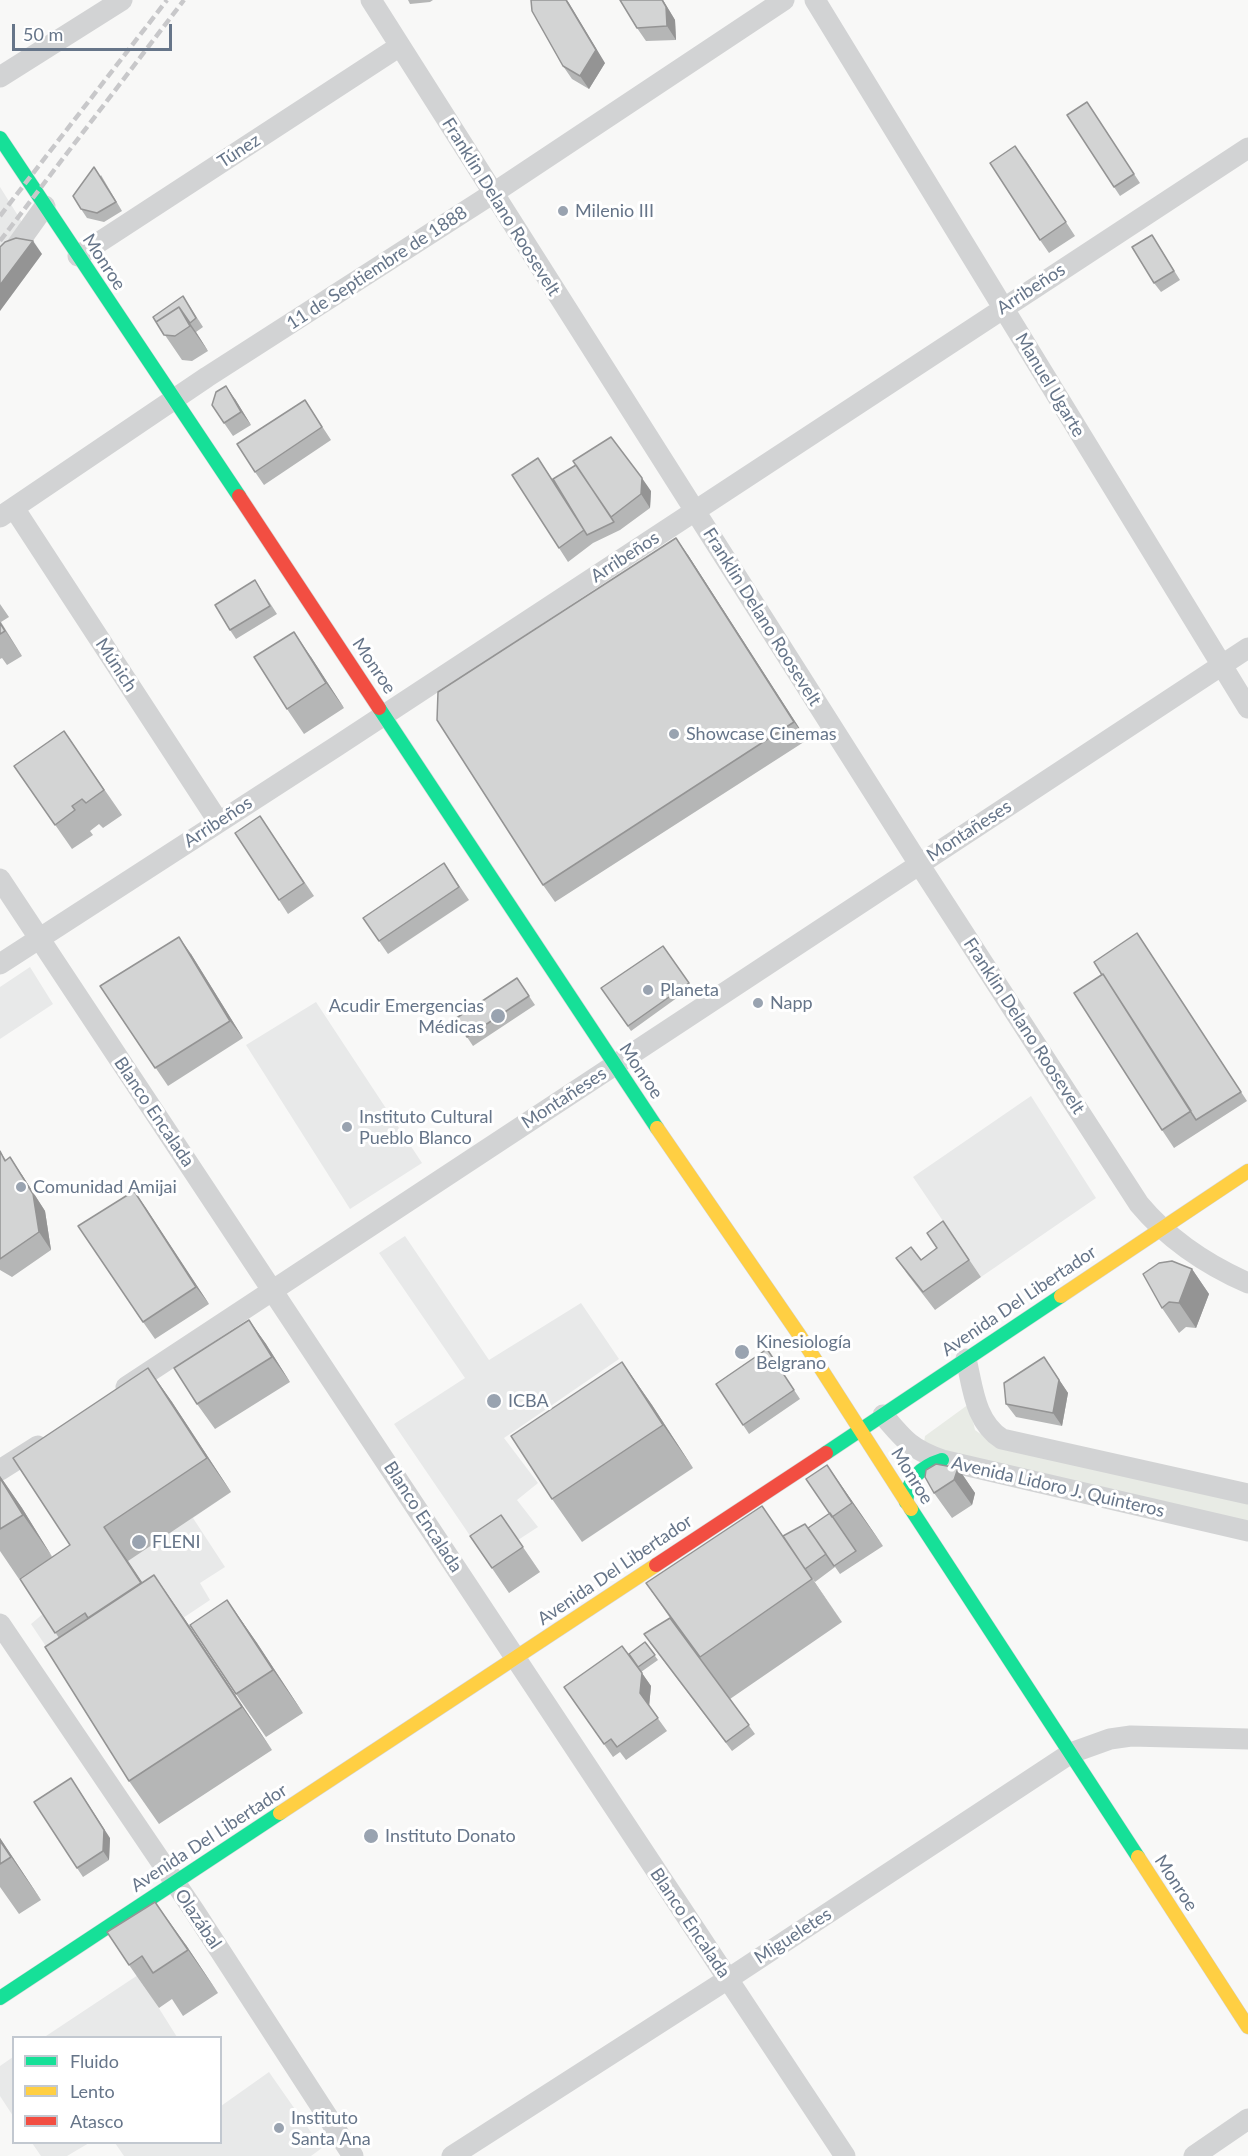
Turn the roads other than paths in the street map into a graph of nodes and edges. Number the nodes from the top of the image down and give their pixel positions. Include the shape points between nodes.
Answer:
1 (122, 0) edge
2 (371, 0) edge
3 (784, 0) edge
4 (815, 0) edge
5 (400, 46) junction
6 (0, 77) edge
7 (0, 138) edge
8 (1248, 148) edge
9 (492, 194) junction
10 (45, 206) junction
11 (78, 256) junction
12 (0, 269) edge
13 (1003, 307) junction
14 (176, 400) junction
15 (695, 511) junction
16 (7, 512) edge
17 (1248, 648) edge
18 (1222, 666) junction
19 (1248, 708) edge
20 (385, 715) junction
21 (218, 821) junction
22 (919, 864) junction
23 (0, 879) edge
24 (39, 938) junction
25 (0, 964) edge
26 (615, 1065) junction
27 (1248, 1171) edge
28 (1160, 1228) junction
29 (1248, 1283) edge
30 (273, 1290) junction
31 (966, 1359) junction
32 (112, 1396) edge
33 (883, 1415) junction
34 (862, 1429) junction
35 (54, 1435) edge
36 (942, 1460) junction
37 (0, 1470) edge
38 (1248, 1494) edge
39 (906, 1502) junction
40 (1248, 1531) edge
41 (0, 1624) edge
42 (515, 1658) junction
43 (1248, 1739) edge
44 (1071, 1753) junction
45 (174, 1882) junction
46 (728, 1979) junction
47 (0, 1998) edge
48 (1248, 2027) edge
49 (1248, 2119) edge
50 (353, 2156) edge
51 (452, 2156) edge
52 (845, 2156) edge
53 (1194, 2156) edge

1 - 6 street
2 - 5 street, Franklin Delano Roosevelt
3 - 9 street, 11 de Septiembre de 1888
4 - 13 street, Manuel Ugarte
5 - 9 street, Franklin Delano Roosevelt
5 - 11 street, Túnez
7 - 10 main road, Monroe
8 - 13 street, Arribeños
9 - 14 street, 11 de Septiembre de 1888
9 - 15 street, Franklin Delano Roosevelt
10 - 11 main road, Monroe
10 - 12 street
11 - 14 main road, Monroe
13 - 15 street, Arribeños
13 - 18 street, Manuel Ugarte
14 - 16 street, 11 de Septiembre de 1888
14 - 20 main road, Monroe
15 - 20 street, Arribeños
15 - 22 street, Franklin Delano Roosevelt
16 - 21 street, Múnich
17 - 18 street, Montañeses
18 - 19 street, Manuel Ugarte
18 - 22 street, Montañeses
20 - 21 street, Arribeños
20 - 26 main road, Monroe
21 - 24 street, Arribeños
22 - 26 street, Montañeses
22 - 28 street, Franklin Delano Roosevelt via 1138,1204
23 - 24 street, Blanco Encalada
24 - 25 street, Arribeños
24 - 30 street, Blanco Encalada
26 - 30 street, Montañeses
26 - 34 main road, Monroe
27 - 28 main road, Avenida Del Libertador
28 - 29 street, Franklin Delano Roosevelt via 1214,1268
28 - 31 main road, Avenida Del Libertador
30 - 32 street, Montañeses
30 - 42 street, Blanco Encalada
31 - 33 main road, Avenida Del Libertador
31 - 38 street, Avenida Lidoro J. Quinteros via 982,1420 989,1431 1002,1438
33 - 34 main road, Avenida Del Libertador
33 - 36 street, Avenida Lidoro J. Quinteros via 916,1451
34 - 39 main road, Monroe
34 - 42 main road, Avenida Del Libertador
35 - 37 street
36 - 39 main road via 917,1471
36 - 40 street, Avenida Lidoro J. Quinteros
39 - 44 main road, Monroe
41 - 45 street, Olazábal
42 - 45 main road, Avenida Del Libertador
42 - 46 street, Blanco Encalada
43 - 44 street, Migueletes via 1131,1736
44 - 46 street, Migueletes
44 - 48 main road, Monroe
45 - 47 main road, Avenida Del Libertador
45 - 50 street, Olazábal
46 - 51 street, Migueletes
46 - 52 street, Blanco Encalada
49 - 53 street

